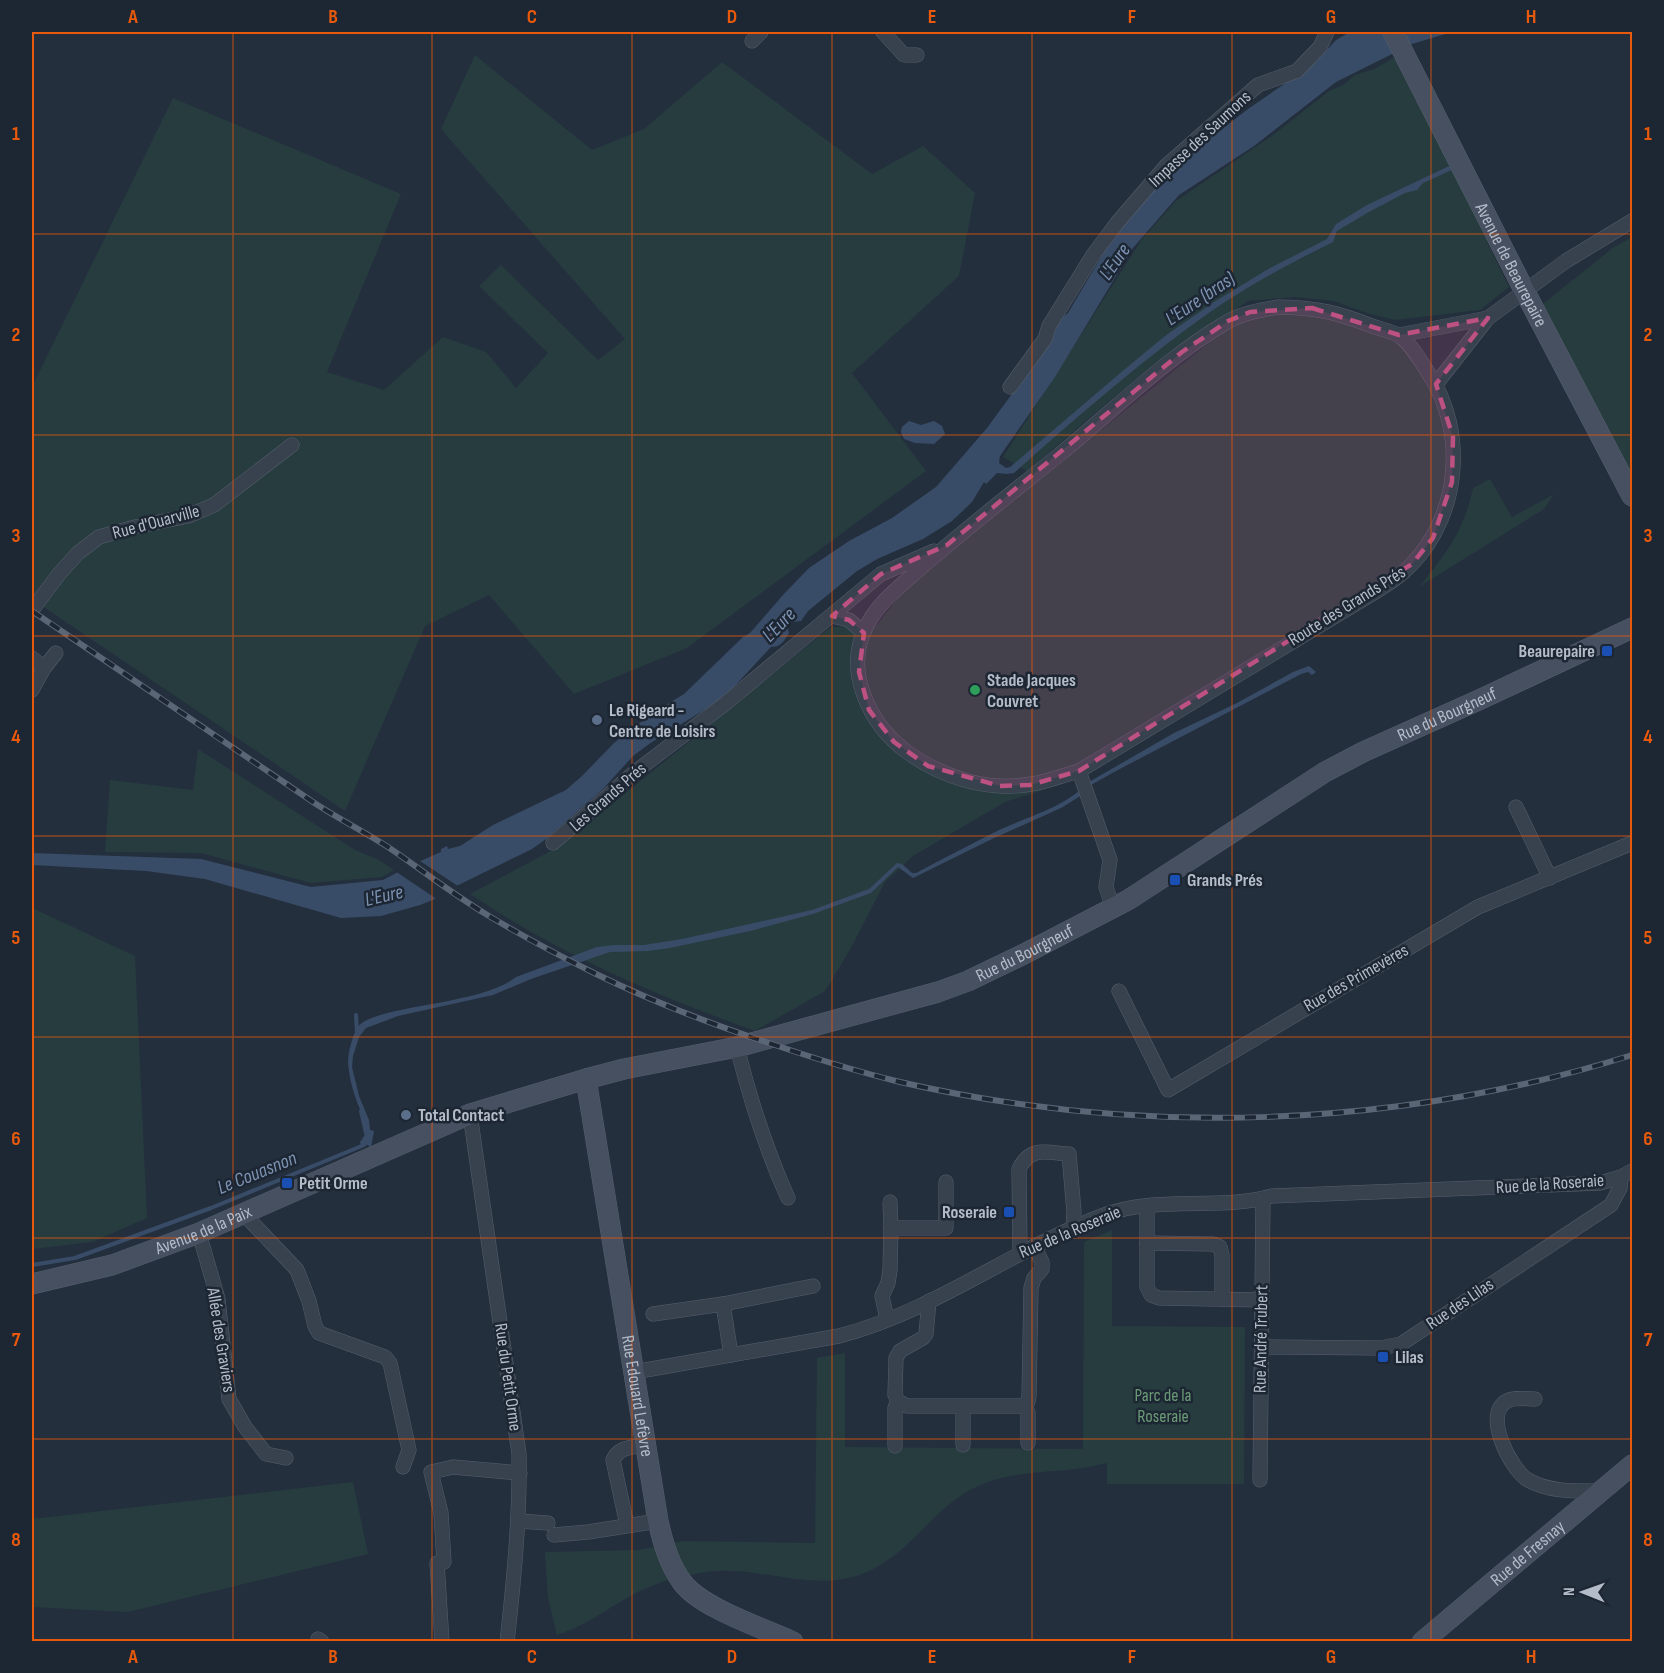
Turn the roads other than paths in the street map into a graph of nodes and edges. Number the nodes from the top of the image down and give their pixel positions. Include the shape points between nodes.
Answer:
1 (883, 32) edge
2 (1327, 32) edge
3 (1393, 32) edge
4 (917, 55) dead end
5 (1632, 221) edge
6 (1525, 292) junction
7 (1488, 318) junction
8 (1399, 335) junction
9 (1436, 384) junction
10 (1010, 387) dead end
11 (292, 445) dead end
12 (1632, 496) edge
13 (947, 546) junction
14 (34, 606) edge
15 (832, 616) junction
16 (1632, 628) edge
17 (864, 633) junction
18 (56, 653) dead end
19 (32, 658) edge
20 (44, 669) junction
21 (32, 690) edge
22 (1079, 771) junction
23 (1516, 807) dead end
24 (552, 843) dead end
25 (1632, 843) edge
26 (1550, 878) junction
27 (1113, 908) junction
28 (1119, 991) dead end
29 (737, 1047) junction
30 (586, 1079) junction
31 (470, 1114) junction
32 (369, 1159) joint
33 (1627, 1174) edge
34 (946, 1182) dead end
35 (788, 1198) dead end
36 (1263, 1199) junction
37 (890, 1202) dead end
38 (1147, 1206) junction
39 (243, 1213) junction
40 (891, 1227) junction
41 (1073, 1228) junction
42 (199, 1233) junction
43 (1147, 1244) junction
44 (1034, 1246) junction
45 (1020, 1252) junction
46 (32, 1284) edge
47 (813, 1286) dead end
48 (1222, 1299) junction
49 (1262, 1300) junction
50 (928, 1301) junction
51 (723, 1304) junction
52 (653, 1314) dead end
53 (887, 1319) junction
54 (1261, 1347) junction
55 (731, 1355) junction
56 (634, 1372) junction
57 (1535, 1399) dead end
58 (898, 1401) junction
59 (1025, 1404) junction
60 (963, 1407) junction
61 (1028, 1443) dead end
62 (645, 1444) junction
63 (963, 1445) dead end
64 (895, 1446) dead end
65 (286, 1458) dead end
66 (1632, 1465) edge
67 (403, 1467) dead end
68 (520, 1473) junction
69 (1260, 1480) dead end
70 (1560, 1491) junction
71 (1604, 1491) junction
72 (1570, 1518) junction
73 (518, 1521) junction
74 (658, 1521) junction
75 (627, 1525) junction
76 (442, 1641) edge
77 (507, 1641) edge
78 (794, 1641) edge
79 (1422, 1641) edge

1 - 4 street via 904,55
2 - 10 street, Impasse des Saumons via 1320,47 1297,71 1258,85 1166,166 1092,255 1045,339
3 - 6 main road, Avenue de Beaurepaire
5 - 6 street via 1566,261
6 - 7 street
6 - 12 main road, Avenue de Beaurepaire
7 - 8 street
7 - 9 street
8 - 9 street, Route des Grands Prés
8 - 13 street, Route des Grands Prés via 1341,313 1312,308 1279,307 1228,321 1182,352
9 - 22 street, Route des Grands Prés via 1453,437 1452,482 1432,538 1412,564 1375,592
11 - 14 street, Rue d'Ouarville via 214,505 188,516 99,537 78,553
13 - 15 street, Les Grands Prés via 881,574
13 - 17 street, Route des Grands Prés via 881,603
15 - 17 street via 849,620
15 - 24 street, Les Grands Prés
16 - 27 main road, Rue du Bourgneuf via 1353,757
17 - 22 street, Route des Grands Prés via 859,672 869,710 894,742 928,766 976,783 1000,786 1030,785
18 - 20 street
19 - 20 street
20 - 21 street
22 - 27 street via 1110,860 1106,887
23 - 26 street
25 - 26 street, Rue des Primevères
26 - 28 street, Rue des Primevères via 1478,907 1168,1090
27 - 29 main road, Rue du Bourgneuf via 958,985
29 - 30 main road, Rue du Bourgneuf
29 - 35 street via 749,1096
30 - 31 main road, Rue du Bourgneuf
30 - 56 main road, Rue Edouard Lefèvre
31 - 32 main road, Rue du Bourgneuf
31 - 68 street, Rue du Petit Orme
32 - 39 main road, Avenue de la Paix
33 - 36 street, Rue de la Roseraie via 1600,1183
33 - 54 street, Rue des Lilas via 1611,1205 1401,1344 1380,1348
34 - 40 street via 946,1228
36 - 38 street, Rue de la Roseraie
36 - 49 street, Rue André Trubert
37 - 40 street
38 - 41 street, Rue de la Roseraie via 1106,1214
38 - 43 street
39 - 42 main road, Avenue de la Paix
39 - 67 street via 297,1270 320,1333 385,1357 390,1363 410,1450
40 - 53 street via 890,1270 882,1296
41 - 44 street, Rue de la Roseraie
41 - 45 street via 1069,1154 1030,1154 1019,1169
42 - 46 main road, Avenue de la Paix via 112,1265
42 - 65 street, Allée des Graviers via 218,1299 229,1399 244,1427 266,1454
43 - 48 street via 1147,1287 1151,1295
43 - 48 street via 1220,1247
44 - 45 street, Rue de la Roseraie
44 - 59 street via 1042,1269 1031,1288 1029,1396
45 - 50 street, Rue de la Roseraie
47 - 51 street
48 - 49 street
49 - 54 street, Rue André Trubert
50 - 53 street, Rue de la Roseraie
50 - 58 street via 926,1334 896,1358
51 - 52 street
51 - 55 street
53 - 55 street, Rue de la Roseraie via 839,1336
54 - 69 street, Rue André Trubert
55 - 56 street, Rue de la Roseraie
56 - 62 main road, Rue Edouard Lefèvre
57 - 70 street via 1509,1399 1501,1405 1497,1432 1526,1479
58 - 60 street via 907,1406
58 - 64 street
59 - 60 street
59 - 61 street
60 - 63 street
62 - 74 main road, Rue Edouard Lefèvre
62 - 75 street via 622,1449 613,1460
66 - 71 main road, Rue de Fresnay
68 - 73 street, Rue du Petit Orme
68 - 76 street via 453,1467 431,1472 441,1513 444,1562 436,1563
70 - 71 street
70 - 72 street
71 - 72 main road, Rue de Fresnay
72 - 79 main road, Rue de Fresnay
73 - 75 street via 588,1532
73 - 77 street, Rue du Petit Orme
74 - 75 street
74 - 78 main road, Rue Edouard Lefèvre via 664,1548 691,1592 712,1606

